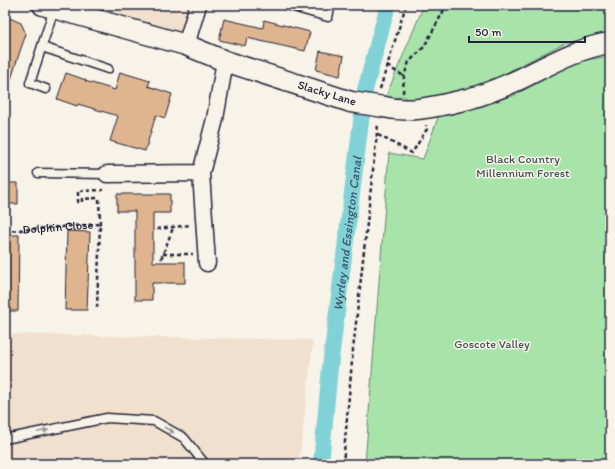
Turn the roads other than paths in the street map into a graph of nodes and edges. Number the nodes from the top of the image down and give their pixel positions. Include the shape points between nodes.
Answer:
1 (198, 5) edge
2 (286, 5) edge
3 (331, 5) edge
4 (49, 6) edge
5 (610, 44) edge
6 (186, 45) junction
7 (42, 47) junction
8 (224, 61) junction
9 (108, 69) dead end
10 (46, 89) dead end
11 (38, 172) dead end
12 (201, 173) junction
13 (109, 174) joint
14 (207, 259) road end
15 (5, 439) edge
16 (205, 464) edge

1 - 6 street
2 - 3 lane via 328,17
4 - 6 street, Slacky Lane
4 - 7 lane
5 - 8 street, Slacky Lane, bridge via 572,54 468,99 418,109 392,109 351,102
6 - 8 street, Slacky Lane
7 - 9 lane
7 - 10 lane via 30,83
8 - 12 street via 215,119
11 - 13 lane
12 - 13 street
12 - 14 street
15 -> 16 lane via 108,418 154,421 184,438

